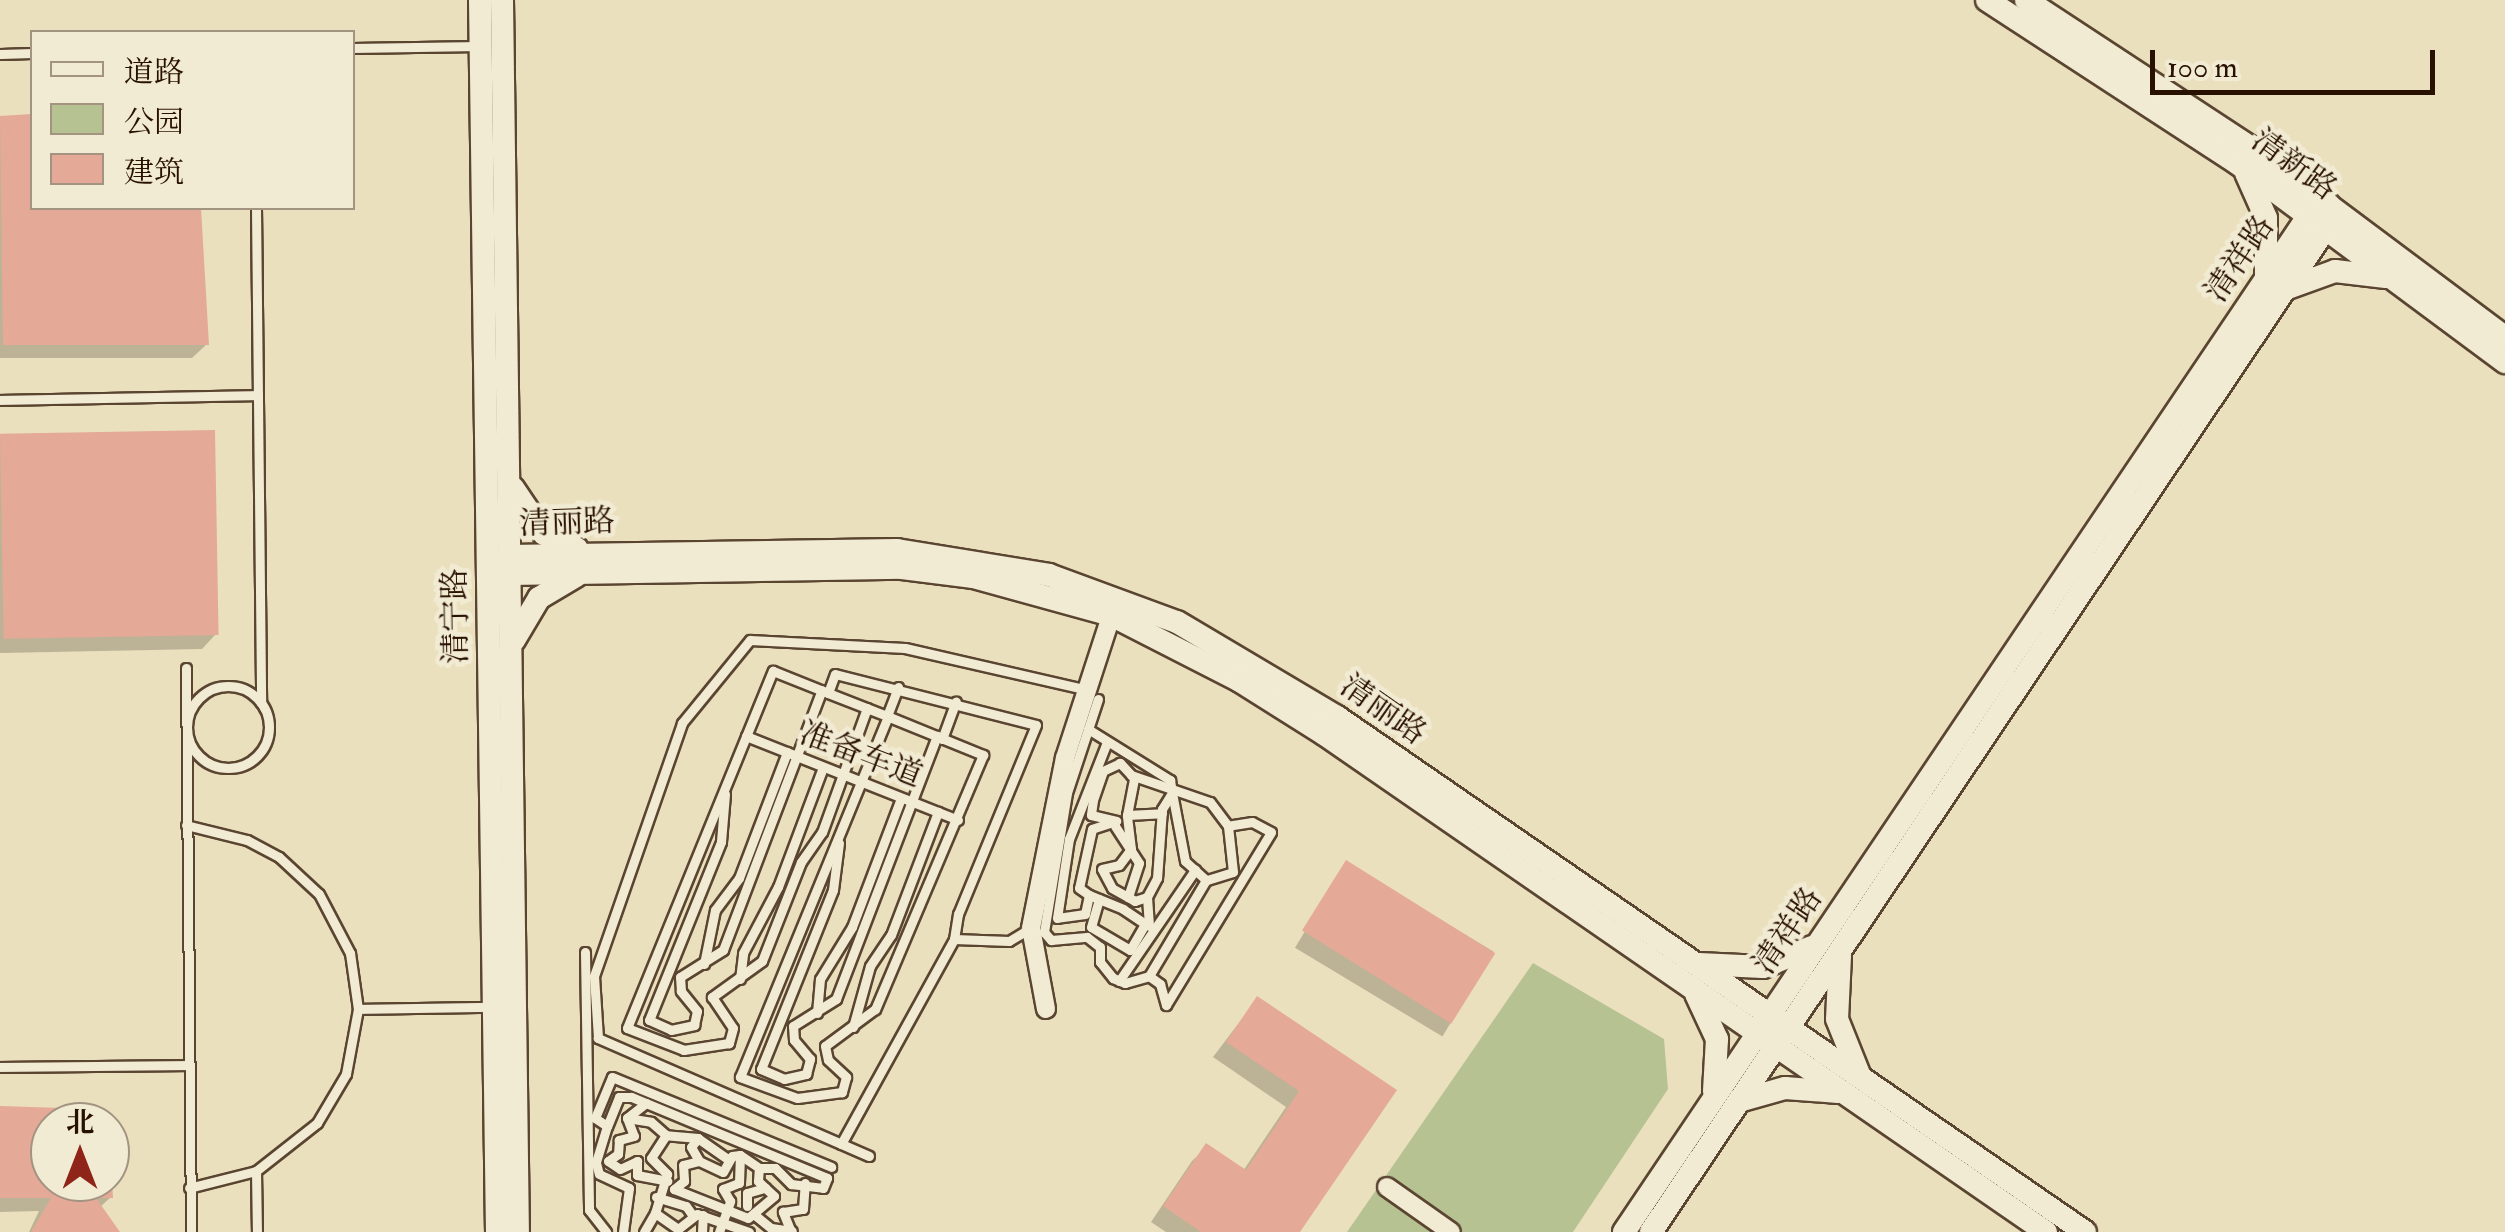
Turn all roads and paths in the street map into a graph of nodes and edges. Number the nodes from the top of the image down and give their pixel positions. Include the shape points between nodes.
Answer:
1 (480, 0) edge
2 (502, 0) edge
3 (1987, 0) edge
4 (2026, 0) edge
5 (492, 46) junction
6 (355, 48) edge
7 (30, 53) edge
8 (0, 54) edge
9 (2237, 163) junction
10 (256, 210) edge
11 (2321, 216) junction
12 (2398, 281) junction
13 (2275, 284) junction
14 (2505, 337) edge
15 (2505, 362) edge
16 (258, 396) junction
17 (0, 400) edge
18 (508, 472) junction
19 (594, 563) junction
20 (502, 565) junction
21 (1114, 606) junction
22 (510, 653) junction
23 (186, 668) dead end
24 (898, 688) junction
25 (825, 692) junction
26 (1091, 694) junction
27 (956, 701) junction
28 (261, 703) junction
29 (867, 708) junction
30 (887, 716) junction
31 (186, 729) junction
32 (1088, 729) junction
33 (746, 736) junction
34 (939, 738) junction
35 (1107, 742) junction
36 (792, 754) junction
37 (823, 767) junction
38 (843, 774) junction
39 (1131, 775) junction
40 (861, 782) junction
41 (726, 786) junction
42 (1172, 793) junction
43 (906, 799) junction
44 (938, 812) junction
45 (1162, 813) junction
46 (1127, 815) junction
47 (958, 820) junction
48 (186, 825) junction
49 (1114, 826) junction
50 (1228, 826) junction
51 (839, 835) junction
52 (1131, 849) junction
53 (1195, 870) junction
54 (744, 880) junction
55 (1206, 880) junction
56 (1147, 896) junction
57 (1094, 897) junction
58 (1128, 897) junction
59 (1150, 926) junction
60 (1031, 928) junction
61 (857, 929) junction
62 (1089, 932) junction
63 (954, 939) junction
64 (1830, 946) junction
65 (585, 952) dead end
66 (704, 964) junction
67 (1688, 972) junction
68 (1149, 976) junction
69 (740, 979) junction
70 (1119, 980) junction
71 (505, 1007) junction
72 (358, 1008) junction
73 (1046, 1009) dead end
74 (816, 1013) junction
75 (854, 1027) junction
76 (1773, 1031) junction
77 (188, 1066) junction
78 (0, 1067) edge
79 (1858, 1089) junction
80 (1739, 1101) junction
81 (646, 1102) junction
82 (1711, 1103) junction
83 (627, 1118) junction
84 (607, 1126) junction
85 (666, 1135) junction
86 (698, 1138) junction
87 (842, 1144) junction
88 (740, 1155) junction
89 (869, 1156) dead end
90 (729, 1160) junction
91 (700, 1161) junction
92 (831, 1167) dead end
93 (759, 1168) junction
94 (256, 1171) junction
95 (667, 1182) junction
96 (805, 1183) junction
97 (1388, 1187) dead end
98 (189, 1188) junction
99 (765, 1188) junction
100 (656, 1197) junction
101 (748, 1206) dead end
102 (726, 1210) junction
103 (655, 1213) junction
104 (698, 1215) junction
105 (756, 1216) junction
106 (720, 1228) edge
107 (513, 1230) edge
108 (792, 1231) edge
109 (1447, 1231) edge
110 (191, 1232) edge
111 (257, 1232) edge
112 (606, 1232) edge
113 (623, 1232) edge
114 (644, 1232) edge
115 (702, 1232) edge
116 (749, 1232) edge
117 (1624, 1232) edge
118 (1651, 1232) edge
119 (2046, 1232) edge
120 (2085, 1232) edge

1 - 5 street, 清宁路
2 - 5 street, 清宁路
3 - 9 street, 清新路
4 - 11 street, 清新路
5 - 6 lane
5 - 18 street, 清宁路
5 - 20 street, 清宁路
7 - 8 lane
9 - 11 street, 清新路
9 - 13 street via 2266,218
10 - 16 lane
11 - 12 street, 清新路
11 - 13 street, 清祥路
11 - 14 street, 清新路
12 - 13 street via 2335,271
12 - 15 street, 清新路
13 - 64 street, 清祥路
16 - 17 lane
16 - 28 lane
18 - 19 street via 515,498 544,534
18 - 20 street, 清宁路
19 - 20 street, 清丽路
19 - 21 street, 清丽路 via 897,550 1049,575
19 - 22 street via 539,598 516,630
20 - 22 street, 清宁路
20 - 71 street, 清宁路
21 - 26 street
21 - 67 street, 清丽路 via 1254,662
22 - 71 street, 清宁路
23 - 31 lane
24 - 25 lane via 835,674
24 - 27 lane
24 - 30 lane
25 - 29 lane, 准备车道
25 - 33 lane, 准备车道 via 773,671
25 - 36 lane
26 - 32 lane
26 - 60 street
26 - 87 lane via 905,648 750,640 682,723 594,976 598,1038
27 - 34 lane
27 - 63 lane via 1036,725
28 - 31 lane via 239,688 216,688 190,708
28 - 31 lane via 268,735 257,757 242,766 223,768 200,758
29 - 30 lane, 准备车道
29 - 38 lane
30 - 34 lane, 准备车道
30 - 40 lane
31 - 48 lane
32 - 35 lane
32 - 62 lane via 1068,792 1044,932 1051,940
33 - 36 lane, 准备车道
33 - 41 lane
34 - 43 lane
34 - 47 lane, 准备车道 via 982,755
35 - 42 lane via 1170,780
35 - 57 lane via 1070,839 1057,918 1085,914
36 - 37 lane, 准备车道
36 - 54 lane
36 - 54 lane via 765,810
37 - 38 lane, 准备车道
37 - 69 lane via 778,886 757,918
38 - 40 lane, 准备车道
38 - 69 lane via 762,961
39 - 42 lane
39 - 46 lane
39 - 49 lane via 1120,762 1102,771 1092,800 1090,815 1116,821
40 - 43 lane, 准备车道
40 - 51 lane
41 - 66 lane via 720,842 648,1020 681,1031 694,1025 696,1011 679,984 684,972
41 - 69 lane via 628,1028 674,1048 715,1050 729,1043 733,1028 712,997 722,984
42 - 45 lane
42 - 50 lane via 1210,802
42 - 53 lane via 1186,861
43 - 44 lane, 准备车道
43 - 61 lane
43 - 61 lane via 878,859
44 - 47 lane, 准备车道
44 - 75 lane via 891,936 870,966
45 - 46 lane
45 - 56 lane via 1157,878
46 - 52 lane
47 - 75 lane via 875,1009
48 - 72 lane via 247,840 278,856 319,894 350,953
48 - 77 lane
49 - 52 lane
49 - 57 lane via 1092,829 1079,888
50 - 55 lane via 1234,872
50 - 68 lane via 1252,822 1271,832 1166,1004 1160,984
51 - 74 lane via 833,890 761,1068 794,1080 806,1074 810,1060 792,1032 797,1020
51 - 75 lane via 740,1077 787,1096 842,1092 846,1078 828,1060 825,1046
52 - 58 lane via 1139,863
52 - 58 lane via 1119,866 1102,869 1112,888
53 - 55 lane
53 - 59 lane
54 - 66 lane via 722,950
54 - 66 lane via 715,910
55 - 68 lane
56 - 58 lane
56 - 59 lane
57 - 59 lane
57 - 62 lane
59 - 62 lane via 1130,950
59 - 70 lane
60 - 63 lane via 1008,942
60 - 73 street
61 - 74 lane via 820,979
61 - 74 lane via 836,998
62 - 70 lane
63 - 87 lane
64 - 67 street via 1763,967
64 - 76 street, 清祥路
64 - 79 street via 1837,1019
65 - 112 lane via 589,1210
67 - 76 street, 清丽路
67 - 82 street via 1717,1039
68 - 70 lane
71 - 72 lane
71 - 107 street, 清宁路
72 - 94 lane via 354,1046 333,1100 300,1140
76 - 79 street, 清丽路
76 - 80 street, 清祥路
76 - 82 street, 清祥路
77 - 78 lane
77 - 98 lane
79 - 80 street via 1785,1088
79 - 119 street, 清丽路
79 - 120 street, 清丽路
80 - 118 street, 清祥路
81 - 83 lane
81 - 84 lane via 619,1096
81 - 96 lane via 826,1178 823,1188
82 - 117 street, 清祥路
83 - 85 lane via 652,1122
83 - 95 lane via 634,1136 619,1140 618,1154 608,1161 620,1169 640,1162 637,1175
84 - 92 lane via 595,1118 612,1077
84 - 113 lane via 596,1162 599,1174 629,1188
85 - 86 lane
85 - 95 lane via 650,1158 665,1165
86 - 90 lane
86 - 91 lane via 691,1148
87 - 89 lane
88 - 90 lane
88 - 93 lane
88 - 102 lane via 739,1183 722,1189 730,1197
90 - 91 lane via 723,1172
91 - 102 lane via 683,1166 684,1180 674,1189
93 - 96 lane via 775,1168 791,1184
93 - 99 lane
94 - 98 lane
94 - 111 lane
95 - 100 lane
96 - 108 lane via 802,1209 783,1212
97 - 109 street
98 - 110 lane
99 - 101 lane via 746,1194
99 - 105 lane via 774,1196
100 - 103 lane
100 - 104 lane
102 - 105 lane
102 - 106 lane
103 - 104 lane via 678,1229
103 - 114 lane
104 - 106 lane
104 - 115 lane
105 - 108 lane via 771,1228
106 - 116 lane

